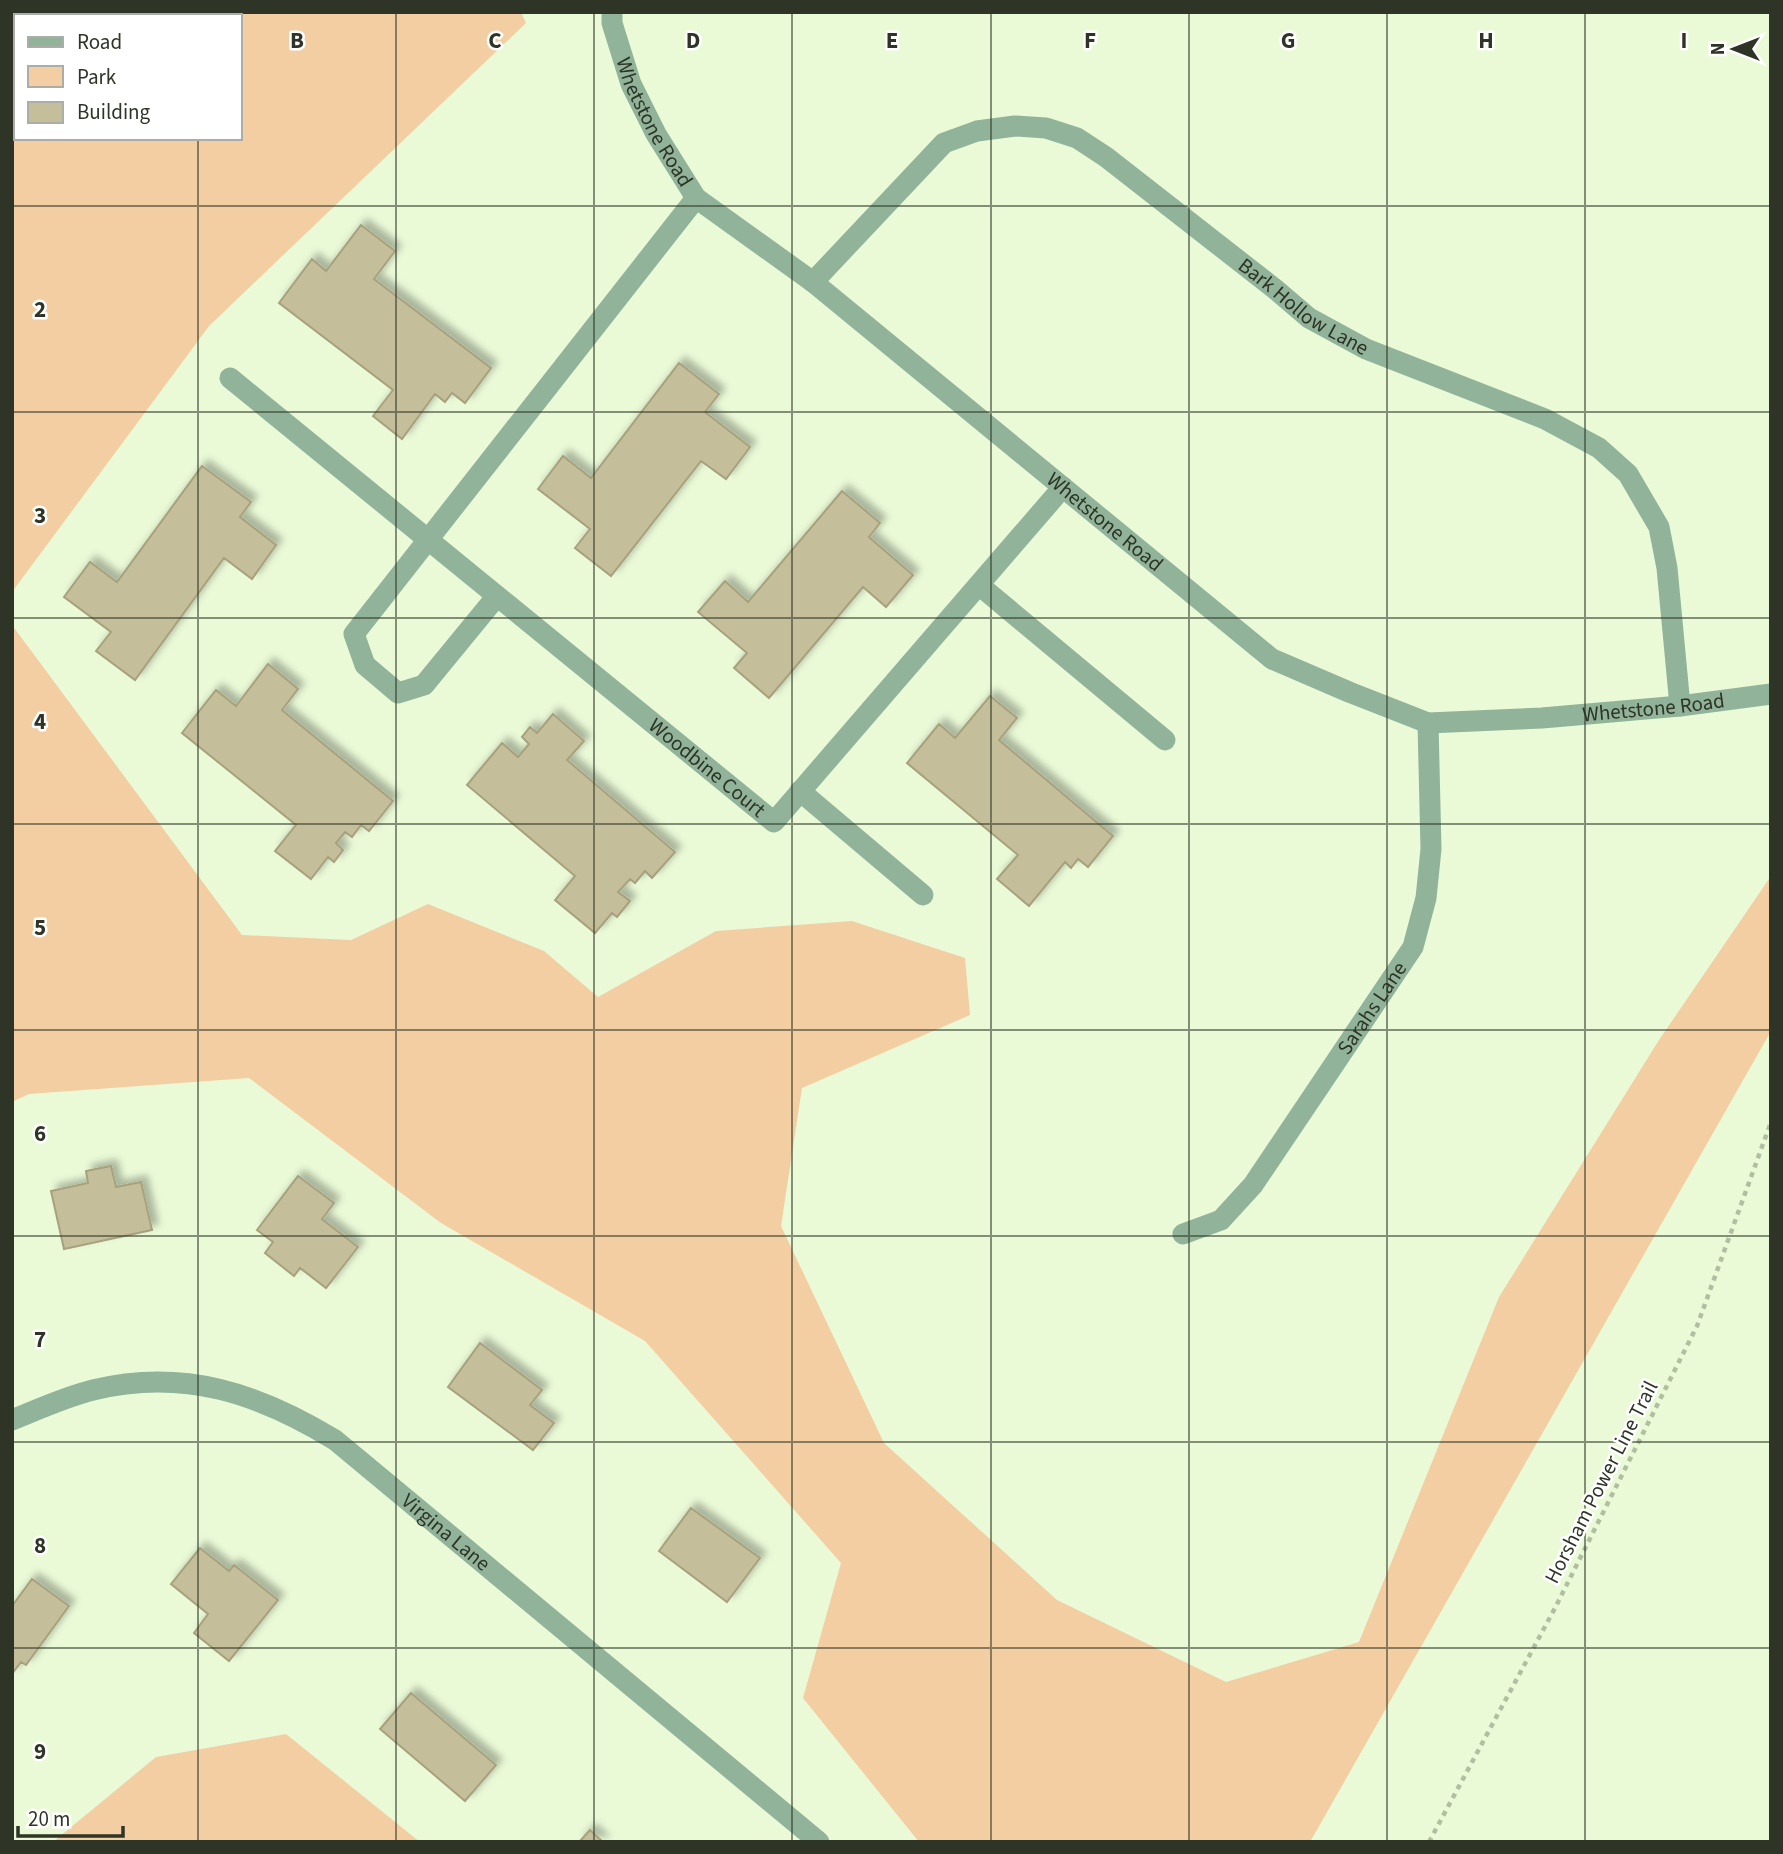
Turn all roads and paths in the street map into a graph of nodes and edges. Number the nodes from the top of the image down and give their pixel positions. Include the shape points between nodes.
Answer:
1 (612, 12) edge
2 (696, 198) junction
3 (813, 282) junction
4 (230, 378) dead end
5 (1063, 487) junction
6 (428, 539) junction
7 (979, 585) junction
8 (497, 596) junction
9 (1771, 694) edge
10 (1680, 706) junction
11 (1427, 723) junction
12 (1165, 740) dead end
13 (800, 791) junction
14 (923, 895) dead end
15 (1771, 1122) edge
16 (1183, 1234) dead end
17 (12, 1420) edge
18 (819, 1842) edge
19 (1429, 1842) edge

1 - 2 street, Whetstone Road via 631,84
2 - 3 street, Whetstone Road
2 - 6 street
3 - 5 street, Whetstone Road
3 - 10 street, Bark Hollow Lane via 944,143 977,131 1016,126 1046,128 1077,138 1309,318 1366,349 1545,419 1600,448 1628,474 1659,527
4 - 6 street, Woodbine Court
5 - 7 street, Woodbine Court
5 - 11 street, Whetstone Road via 1272,659
6 - 8 street, Woodbine Court
6 - 8 street via 354,634 365,665 398,694 424,685
7 - 12 street
7 - 13 street, Woodbine Court
8 - 13 street, Woodbine Court via 774,822
9 - 10 street, Whetstone Road
10 - 11 street, Whetstone Road
11 - 16 street, Sarahs Lane via 1431,849 1426,898 1413,947 1253,1185 1221,1220
13 - 14 street
15 - 19 path, Horsham Power Line Trail via 1697,1326 1555,1608
17 - 18 street, Virgina Lane via 93,1390 150,1383 215,1387 296,1416 335,1440

